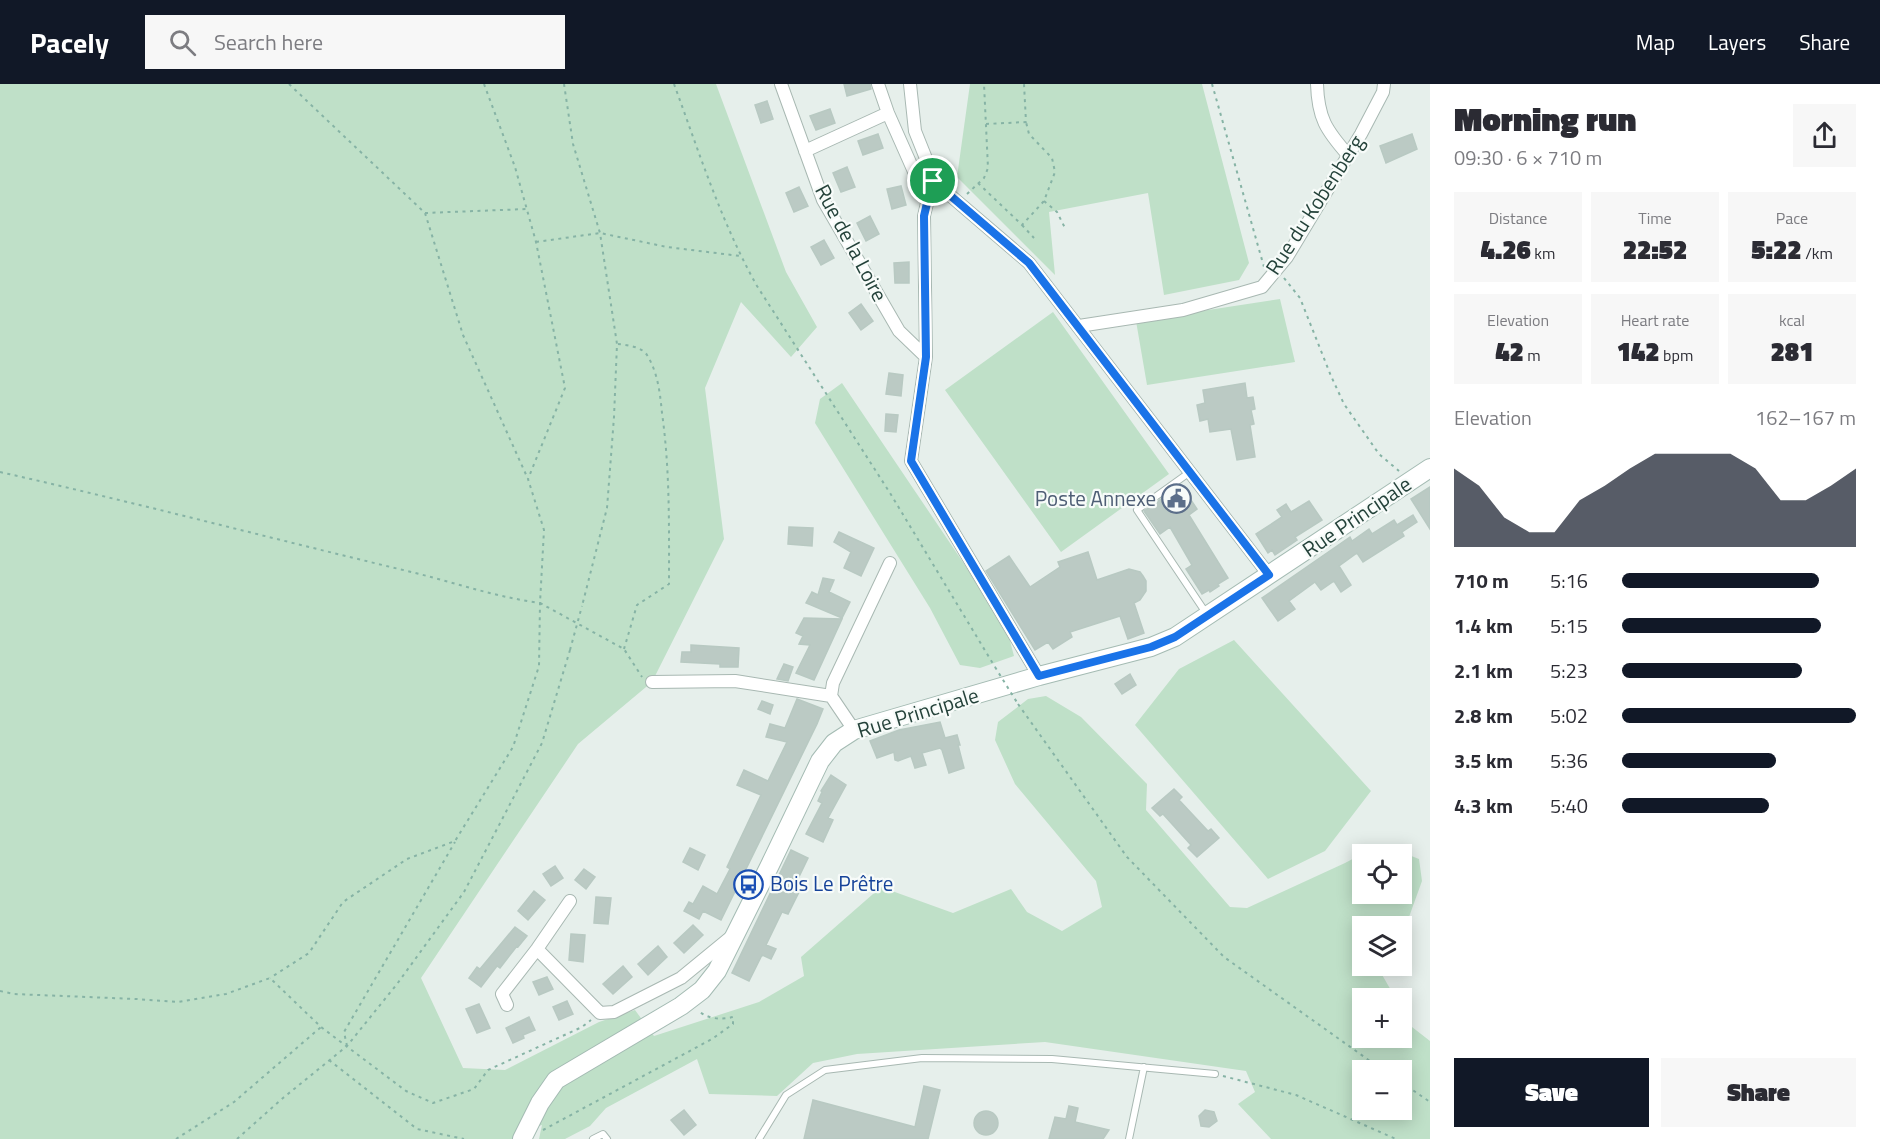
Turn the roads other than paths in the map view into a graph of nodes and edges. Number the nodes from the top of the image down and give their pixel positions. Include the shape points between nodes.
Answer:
1 (781, 84) edge
2 (878, 84) edge
3 (910, 84) edge
4 (1317, 84) edge
5 (1384, 84) edge
6 (888, 113) junction
7 (806, 151) junction
8 (1348, 155) junction
9 (930, 184) junction
10 (943, 192) junction
11 (928, 199) junction
12 (1079, 326) junction
13 (926, 357) junction
14 (1430, 468) edge
15 (1190, 472) junction
16 (890, 563) dead end
17 (1269, 575) junction
18 (1208, 616) junction
19 (1039, 676) junction
20 (652, 682) road end
21 (831, 696) junction
22 (854, 730) junction
23 (570, 901) dead end
24 (734, 934) junction
25 (537, 950) junction
26 (507, 1005) dead end
27 (1144, 1067) junction
28 (1215, 1074) road end
29 (530, 1136) edge
30 (592, 1139) edge
31 (607, 1139) edge
32 (759, 1139) edge
33 (1129, 1139) edge

1 - 7 street, Rue de la Loire
2 - 6 street
3 - 9 street via 915,131
4 - 8 street via 1325,124
5 - 8 street, Rue du Kobenberg
6 - 7 street
6 - 9 street via 916,176
7 - 13 street, Rue de la Loire via 823,200 899,331
8 - 12 street, Rue du Kobenberg via 1287,257 1262,286 1183,310
9 - 10 street via 941,184
9 - 11 street via 924,194
10 - 11 street via 939,199
10 - 12 street via 1029,263
11 - 13 street via 924,216
12 - 15 street
13 - 19 street via 911,461
14 - 17 main road, Rue Principale
15 - 17 street
15 - 18 lane via 1137,510
16 - 21 street via 833,683
17 - 18 main road, Rue Principale
18 - 19 main road, Rue Principale via 1151,647
19 - 22 main road, Rue Principale
20 - 21 street via 735,681
21 - 22 street
22 - 24 main road, Rue Principale via 834,743 820,761
23 - 25 street
24 - 25 street via 681,978 614,1012 600,1013
24 - 29 main road, Rue Principale via 717,970 702,990 556,1080 540,1103
25 - 26 street via 502,994
27 - 28 lane
27 - 32 lane via 1052,1059 922,1058 825,1070 786,1095
27 - 33 lane
30 - 31 lane via 603,1134

